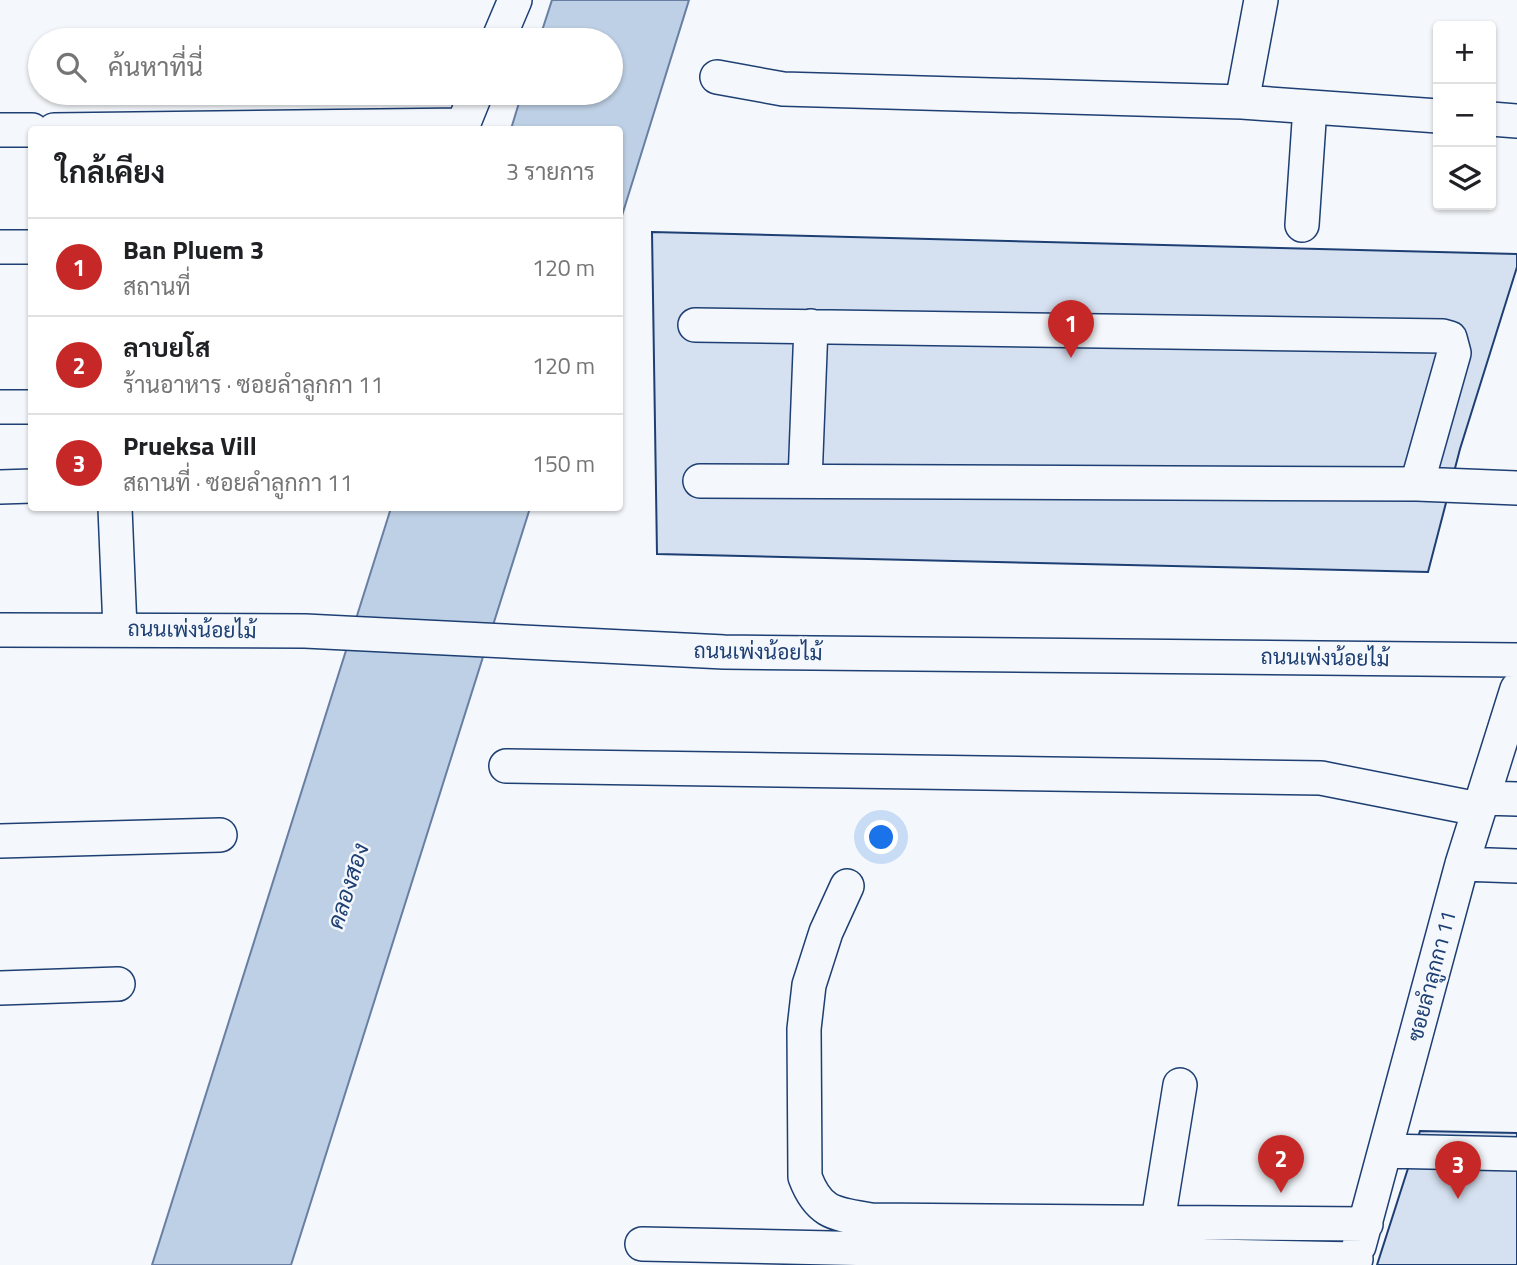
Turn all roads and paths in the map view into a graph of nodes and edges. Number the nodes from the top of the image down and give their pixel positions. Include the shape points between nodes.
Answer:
1 (515, 0) edge
2 (1261, 0) edge
3 (503, 28) edge
4 (718, 76) dead end
5 (1242, 102) junction
6 (471, 105) edge
7 (1310, 107) junction
8 (1433, 116) edge
9 (1496, 119) edge
10 (1517, 121) edge
11 (462, 126) edge
12 (0, 130) edge
13 (28, 130) edge
14 (1302, 225) dead end
15 (0, 247) edge
16 (28, 247) edge
17 (695, 325) dead end
18 (811, 326) junction
19 (0, 407) edge
20 (28, 407) edge
21 (699, 481) dead end
22 (805, 481) junction
23 (1417, 484) junction
24 (28, 486) edge
25 (0, 487) edge
26 (1517, 488) edge
27 (115, 511) edge
28 (120, 629) junction
29 (0, 630) edge
30 (1517, 660) edge
31 (1514, 709) edge
32 (506, 766) dead end
33 (1517, 799) edge
34 (1480, 803) junction
35 (220, 835) dead end
36 (0, 841) edge
37 (1462, 864) junction
38 (1517, 866) edge
39 (847, 886) dead end
40 (118, 984) dead end
41 (0, 988) edge
42 (1180, 1085) dead end
43 (1386, 1151) junction
44 (1517, 1154) edge
45 (1158, 1221) junction
46 (1366, 1224) junction
47 (642, 1244) dead end
48 (1355, 1262) edge

1 - 3 street
2 - 5 street
4 - 5 street via 783,89
5 - 7 street
6 - 11 street
7 - 8 street
7 - 14 street
9 - 10 street
12 - 13 street
15 - 16 street
17 - 18 street
18 - 22 street
18 - 23 street via 1443,336 1450,338 1454,352
19 - 20 street
21 - 22 street
22 - 23 street
23 - 26 street
24 - 25 street
27 - 28 street
28 - 29 street, ถนนเพ่งน้อยไม้
28 - 30 street, ถนนเพ่งน้อยไม้ via 305,631 724,652
31 - 34 street, ซอยลำลูกกา 11
32 - 34 street via 1321,778
33 - 34 street
34 - 37 street, ซอยลำลูกกา 11
35 - 36 street
37 - 38 street
37 - 43 street, ซอยลำลูกกา 11
39 - 45 street via 817,957 804,1029 805,1177 818,1203 827,1210 871,1220
40 - 41 street
42 - 45 street
43 - 44 street
43 - 46 street, ซอยลำลูกกา 11
45 - 46 street
46 - 48 street, ซอยลำลูกกา 11
47 - 48 street

